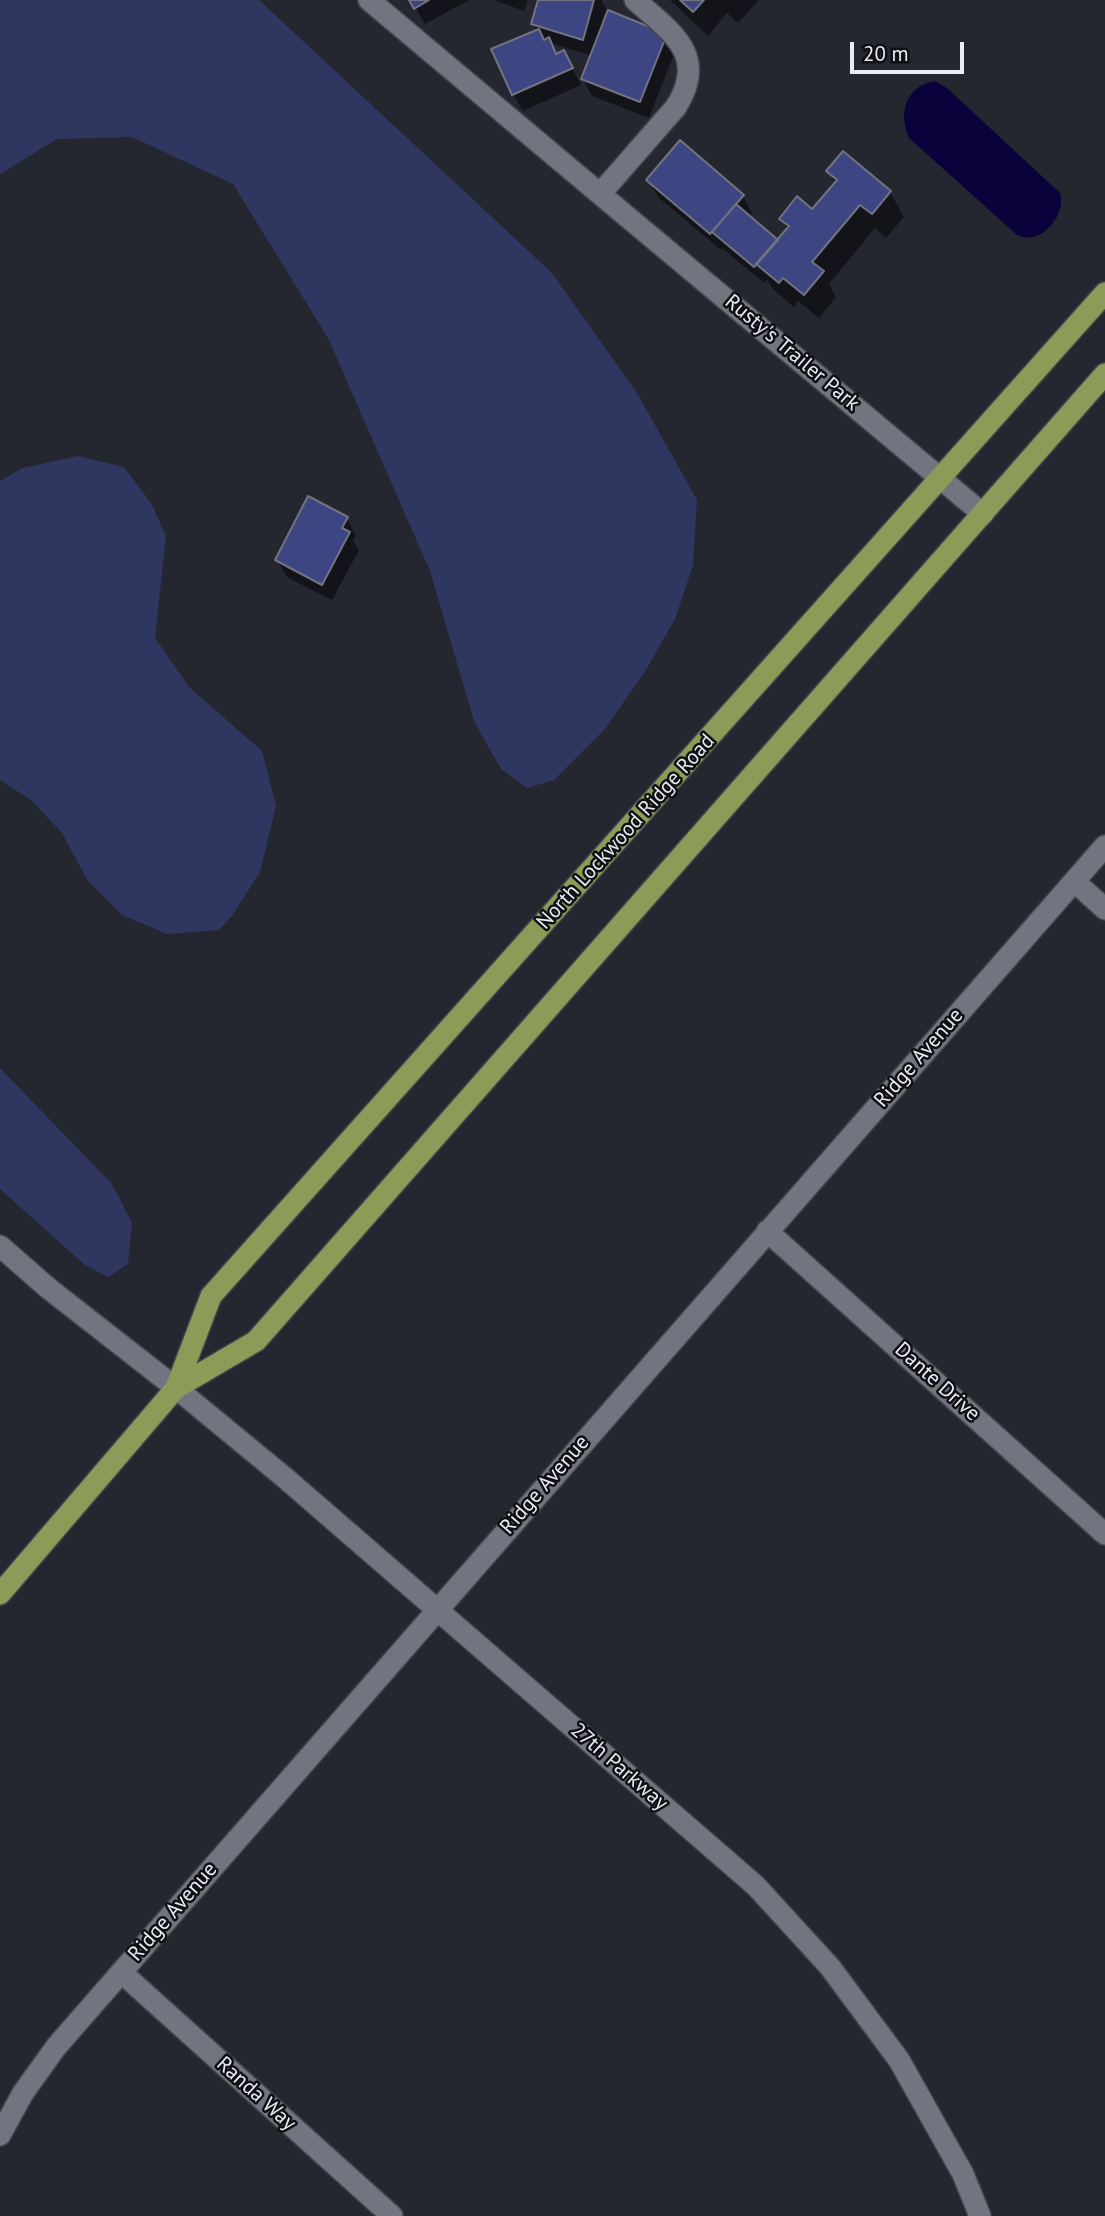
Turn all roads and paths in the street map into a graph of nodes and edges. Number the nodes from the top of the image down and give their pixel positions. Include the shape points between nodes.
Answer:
1 (369, 0) edge
2 (635, 0) edge
3 (600, 194) junction
4 (1105, 293) edge
5 (1105, 374) edge
6 (942, 478) junction
7 (983, 514) junction
8 (1105, 846) edge
9 (1074, 881) junction
10 (1105, 909) edge
11 (767, 1231) junction
12 (0, 1246) edge
13 (176, 1388) junction
14 (1105, 1534) edge
15 (0, 1594) edge
16 (437, 1608) junction
17 (121, 1972) junction
18 (0, 2135) edge
19 (392, 2216) edge
20 (980, 2216) edge

1 - 3 street, Rusty's Trailer Park
2 - 3 street via 677,37 690,72 676,107
3 - 6 street, Rusty's Trailer Park
4 - 6 main road, North Lockwood Ridge Road
5 - 7 main road, North Lockwood Ridge Road
6 - 7 street, Rusty's Trailer Park
6 - 13 main road, North Lockwood Ridge Road via 211,1296
7 - 13 main road, North Lockwood Ridge Road via 256,1341
8 - 9 street, Ridge Avenue
9 - 10 street
9 - 11 street, Ridge Avenue
11 - 14 street, Dante Drive
11 - 16 street, Ridge Avenue
12 - 13 street, 27th Parkway
13 - 15 main road, North Lockwood Ridge Road
13 - 16 street, 27th Parkway
16 - 17 street, Ridge Avenue
16 - 20 street, 27th Parkway via 756,1886 830,1967 899,2060 964,2174
17 - 18 street, Ridge Avenue via 56,2047
17 - 19 street, Randa Way

